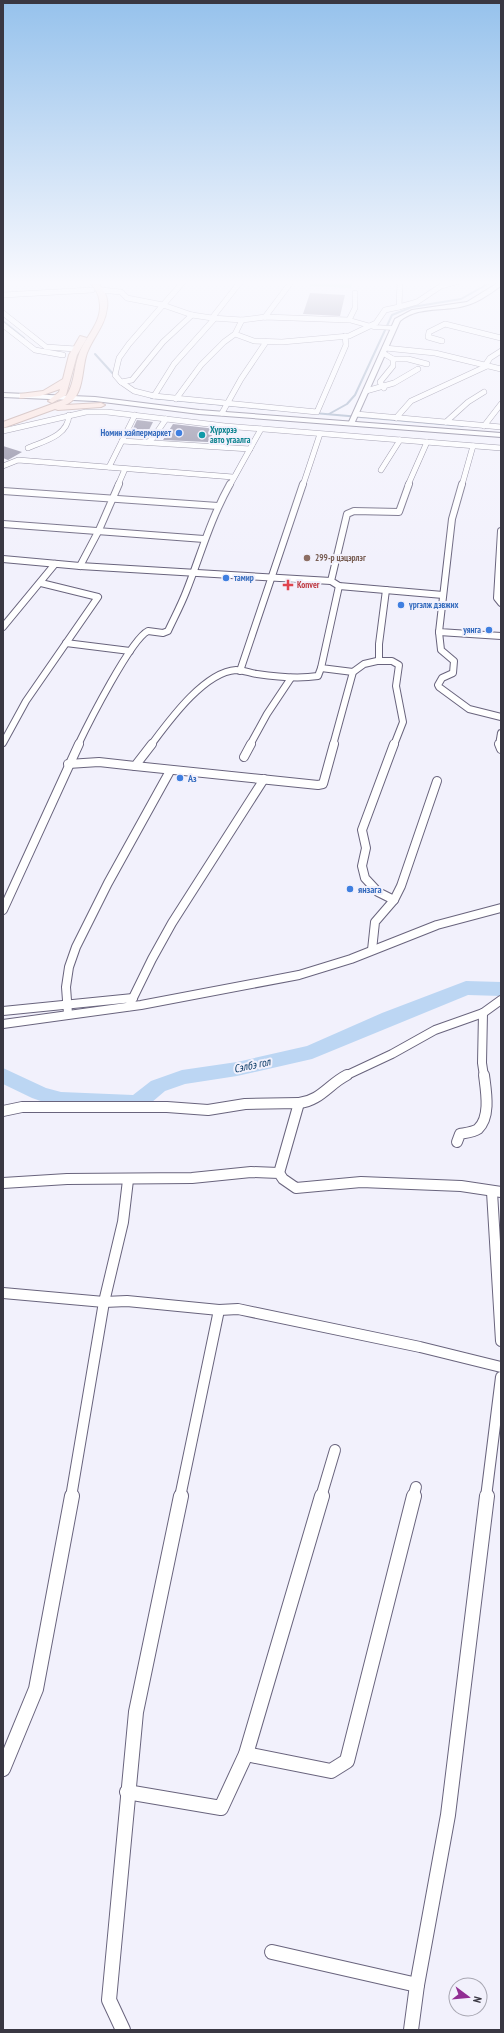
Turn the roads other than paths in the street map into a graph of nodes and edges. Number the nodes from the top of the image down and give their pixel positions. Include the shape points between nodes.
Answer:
1 (78, 376) edge
2 (117, 376) edge
3 (135, 376) edge
4 (167, 376) edge
5 (194, 376) edge
6 (245, 376) edge
7 (333, 376) edge
8 (373, 376) edge
9 (385, 376) edge
10 (408, 376) edge
11 (466, 376) edge
12 (68, 378) joint
13 (121, 382) junction
14 (76, 386) junction
15 (384, 388) junction
16 (366, 391) junction
17 (484, 392) dead end
18 (3, 394) edge
19 (23, 396) junction
20 (154, 396) junction
21 (3, 398) edge
22 (14, 399) junction
23 (62, 399) junction
24 (176, 399) junction
25 (98, 402) junction
26 (501, 404) edge
27 (225, 408) junction
28 (69, 415) junction
29 (135, 415) junction
30 (22, 416) junction
31 (175, 417) junction
32 (353, 418) junction
33 (396, 418) junction
34 (166, 419) junction
35 (3, 420) edge
36 (210, 420) junction
37 (446, 422) junction
38 (3, 425) edge
39 (484, 426) junction
40 (501, 427) edge
41 (261, 429) junction
42 (3, 431) edge
43 (320, 434) junction
44 (501, 437) edge
45 (122, 440) junction
46 (400, 440) junction
47 (148, 442) junction
48 (426, 442) junction
49 (473, 446) junction
50 (28, 448) dead end
51 (499, 448) edge
52 (250, 449) junction
53 (3, 466) edge
54 (109, 467) junction
55 (126, 469) junction
56 (381, 470) dead end
57 (233, 477) junction
58 (3, 491) edge
59 (113, 498) junction
60 (218, 506) junction
61 (3, 524) edge
62 (99, 530) junction
63 (501, 531) edge
64 (204, 539) junction
65 (3, 559) edge
66 (55, 564) junction
67 (80, 566) junction
68 (192, 571) junction
69 (270, 578) junction
70 (331, 581) junction
71 (41, 583) junction
72 (339, 586) junction
73 (386, 590) junction
74 (443, 595) junction
75 (501, 603) edge
76 (3, 627) edge
77 (439, 632) junction
78 (501, 636) edge
79 (66, 643) junction
80 (130, 651) junction
81 (379, 661) junction
82 (321, 668) junction
83 (240, 670) junction
84 (353, 672) junction
85 (291, 678) junction
86 (500, 715) edge
87 (501, 733) edge
88 (3, 743) edge
89 (501, 749) edge
90 (244, 757) dead end
91 (68, 764) junction
92 (135, 766) junction
93 (170, 771) junction
94 (264, 780) junction
95 (437, 781) dead end
96 (394, 900) junction
97 (501, 908) edge
98 (3, 910) edge
99 (372, 950) junction
100 (501, 1000) edge
101 (131, 1002) junction
102 (68, 1004) junction
103 (3, 1011) edge
104 (68, 1014) junction
105 (483, 1014) junction
106 (3, 1024) edge
107 (299, 1103) junction
108 (3, 1111) edge
109 (457, 1142) dead end
110 (279, 1173) junction
111 (128, 1180) junction
112 (3, 1183) edge
113 (496, 1192) edge
114 (3, 1293) edge
115 (104, 1302) junction
116 (219, 1310) junction
117 (501, 1341) edge
118 (501, 1367) edge
119 (501, 1377) edge
120 (500, 1393) edge
121 (335, 1450) dead end
122 (416, 1487) dead end
123 (246, 1754) junction
124 (3, 1769) edge
125 (127, 1792) junction
126 (272, 1952) dead end
127 (417, 1984) junction
128 (123, 2030) edge
129 (411, 2030) edge

1 - 14 main road
2 - 13 street
3 - 13 street via 132,380
4 - 20 street
5 - 24 street
6 - 27 street
7 - 27 street via 317,412
8 - 16 street
9 - 15 street via 380,382
10 - 15 street
11 - 33 street via 411,401
12 - 19 main road via 54,390 40,395
12 - 23 main road
13 - 20 street via 134,391
14 - 23 main road
14 - 25 main road
15 - 16 street
16 - 32 street
17 - 37 street via 468,402
18 - 19 main road
19 - 23 main road
20 - 24 street
21 - 22 main road
22 - 23 main road
22 - 30 main road via 23,407
23 - 25 main road
23 - 30 main road
24 - 27 street
25 - 27 main road
25 - 30 main road
25 - 31 main road
26 - 39 street
27 - 32 main road
28 - 29 street via 86,412
28 - 42 street
28 - 50 street via 69,423 63,430
29 - 34 street
29 - 45 street
30 - 35 main road
30 - 38 main road
31 - 34 street
31 - 36 main road
32 - 33 street
32 - 44 main road
33 - 37 street
34 - 47 street
36 - 41 street
36 - 44 main road
37 - 39 street
39 - 40 street
41 - 43 street
41 - 52 street
43 - 46 street
43 - 69 street
44 - 51 street
45 - 47 street
45 - 54 street
46 - 48 street
46 - 56 street
47 - 52 street
48 - 49 street
48 - 70 street via 399,512 354,511 348,514
49 - 51 street
49 - 74 street via 452,519
52 - 57 street
53 - 54 street via 18,460
54 - 55 street
55 - 57 street
55 - 59 street
57 - 60 street
58 - 59 street
59 - 60 street
59 - 62 street
60 - 64 street
61 - 62 street
62 - 64 street
62 - 67 street via 92,548
63 - 75 street via 497,598
64 - 68 street
65 - 66 street
66 - 67 street
66 - 71 street
67 - 68 street
68 - 69 street
68 - 80 street via 186,592 167,632 147,631
69 - 70 street
69 - 83 street
70 - 72 street
71 - 76 street
71 - 79 street via 98,597
72 - 73 street
72 - 82 street
73 - 74 street
73 - 81 street
74 - 77 street
77 - 78 street
77 - 86 street via 441,650 454,661 453,673 442,678 438,687 469,709
79 - 80 street
79 - 88 street via 26,701
80 - 91 street via 88,723
81 - 84 street via 365,664
81 - 96 street via 393,660 399,665 396,686 403,722 362,827 361,834 366,847 362,870 366,880 382,896
82 - 84 street
82 - 85 street via 318,676
83 - 85 street
83 - 92 street via 222,673 197,692 167,724
84 - 94 street via 323,784
85 - 90 street via 267,714
87 - 89 street
91 - 92 street via 99,762
91 - 98 street
92 - 93 street
93 - 94 street
93 - 102 street via 76,947 66,987
94 - 101 street via 160,944
95 - 96 street
96 - 99 street via 375,922
97 - 99 street via 437,925
99 - 101 street via 334,965 299,974
100 - 105 street
101 - 102 street
101 - 104 street
102 - 103 street
102 - 104 street
104 - 106 street
105 - 107 street via 435,1030 340,1079 316,1099
105 - 109 street via 482,1063 486,1120 478,1130 460,1134
107 - 108 street via 245,1104 208,1110 167,1107 22,1107
107 - 110 street
110 - 111 street via 251,1172 192,1178
110 - 113 street via 296,1188 361,1182 461,1186
111 - 112 street via 67,1179
111 - 115 street via 123,1222
113 - 117 street
114 - 115 street
115 - 116 street via 127,1301
115 - 124 street via 62,1559 36,1689
116 - 118 street via 238,1309 420,1347
116 - 125 street via 136,1712
119 - 120 street
120 - 127 street via 448,1815
121 - 123 street
122 - 123 street via 347,1761 332,1770
123 - 125 street via 222,1808
125 - 128 street via 109,2000
126 - 127 street
127 - 129 street

